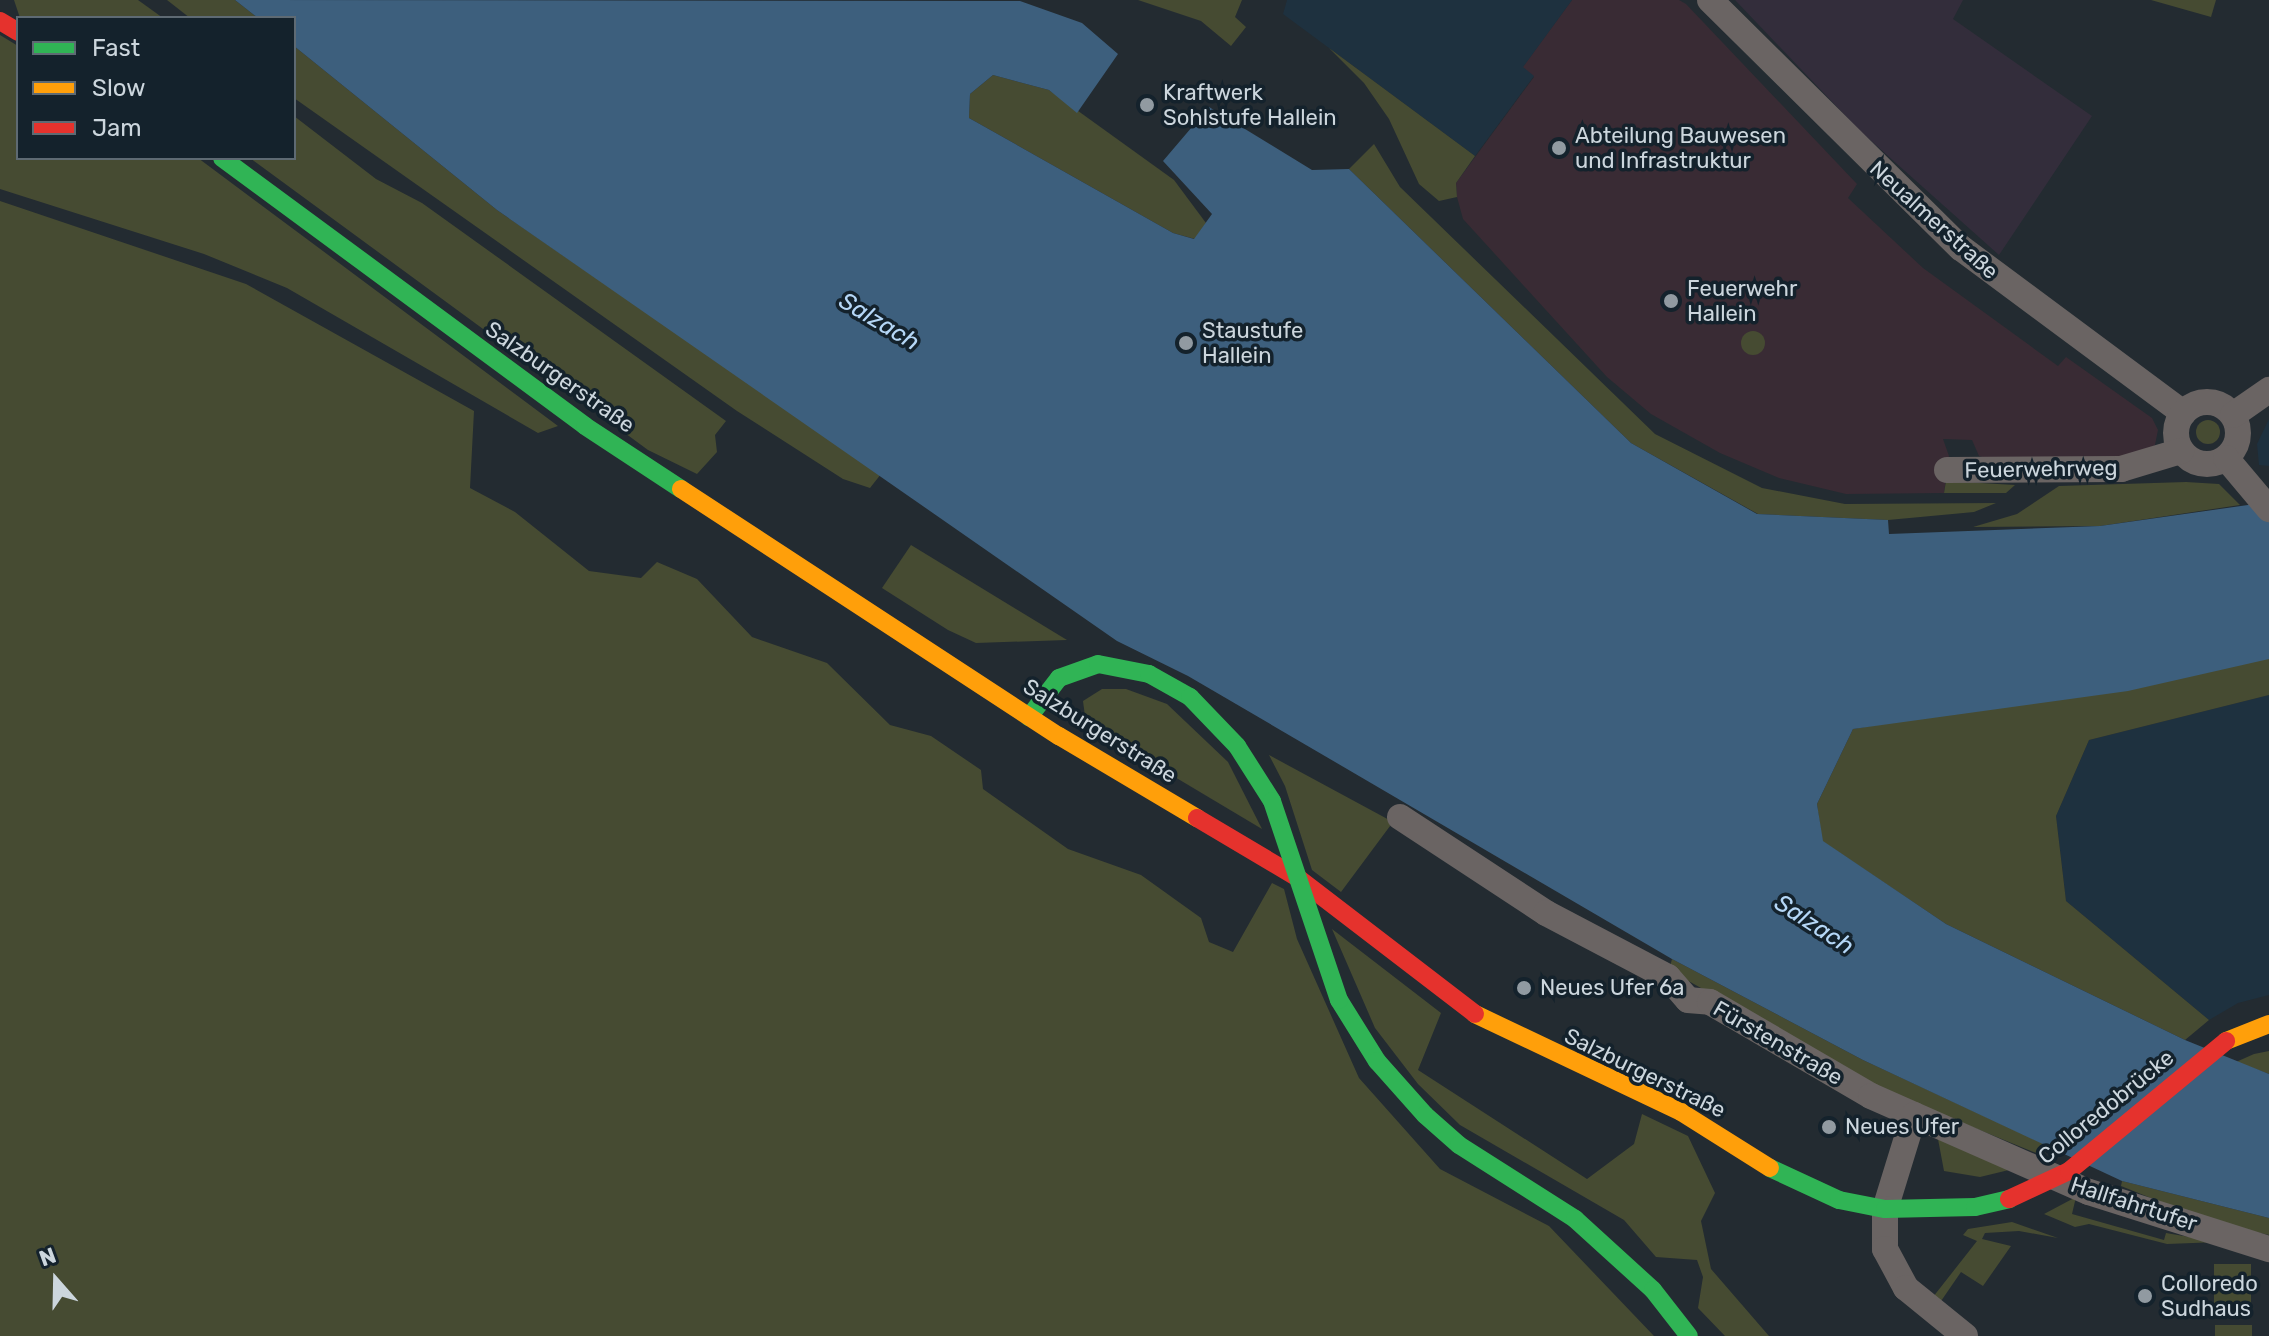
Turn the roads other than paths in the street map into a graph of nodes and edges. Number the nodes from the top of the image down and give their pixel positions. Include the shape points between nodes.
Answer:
1 (1710, 0) edge
2 (225, 160) edge
3 (2269, 390) edge
4 (2183, 413) junction
5 (2233, 415) junction
6 (2181, 451) junction
7 (2226, 458) junction
8 (1947, 470) dead end
9 (2269, 509) edge
10 (1029, 717) junction
11 (1400, 817) dead end
12 (2269, 1024) edge
13 (1914, 1115) junction
14 (2009, 1199) joint
15 (1885, 1209) junction
16 (2269, 1249) edge
17 (1689, 1336) edge
18 (1965, 1336) edge

1 - 4 street, Neualmerstraße via 1961,248
2 - 10 main road, Salzburgerstraße via 585,426
3 - 5 street
4 - 5 street via 2209,402
4 - 6 street via 2176,433
5 - 7 street via 2238,433
6 - 7 street via 2198,463
6 - 8 street, Feuerwehrweg via 2121,469
7 - 9 street
10 - 15 main road, Salzburgerstraße via 1298,878 1475,1014 1681,1112 1805,1186
10 - 17 main road, bridge via 1054,683 1076,670 1110,664 1160,679 1190,697 1237,746 1281,824 1339,1000 1377,1061 1418,1109 1459,1145 1575,1219 1653,1290
11 - 13 street, Fürstenstraße via 1546,913 1668,977 1688,1000 1710,1002 1871,1096
12 - 14 main road, Colloredobrücke, bridge via 2226,1041 2069,1171
13 - 15 street
13 - 16 street, Hallfahrtufer via 2089,1192
14 - 15 main road, Salzburgerstraße via 1975,1207
15 - 18 street via 1885,1249 1892,1268 1931,1313

